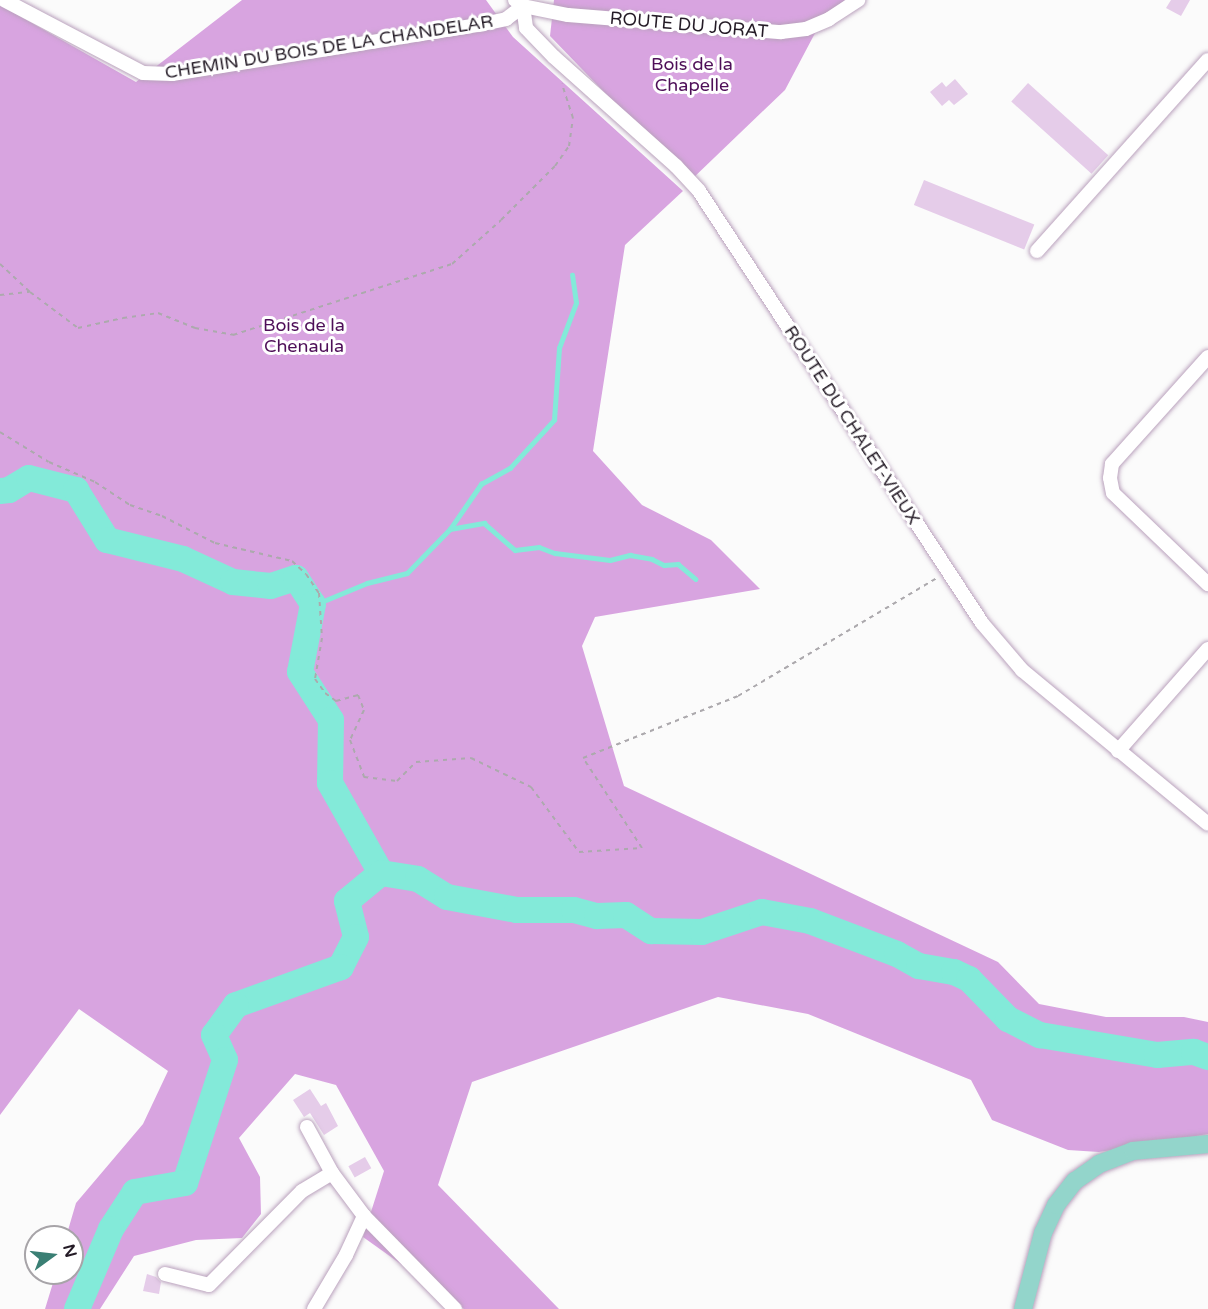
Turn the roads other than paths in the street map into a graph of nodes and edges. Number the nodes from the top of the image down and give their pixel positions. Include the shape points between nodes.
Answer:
1 (3, 0) edge
2 (858, 0) edge
3 (519, 3) edge
4 (1208, 60) edge
5 (1037, 251) dead end
6 (1208, 357) edge
7 (1208, 584) edge
8 (1208, 649) edge
9 (1118, 751) junction
10 (1208, 824) edge
11 (307, 1128) dead end
12 (1208, 1144) edge
13 (332, 1173) junction
14 (364, 1215) junction
15 (165, 1274) dead end
16 (314, 1309) edge
17 (455, 1309) edge
18 (1023, 1309) edge

1 - 3 street, CHEMIN DU BOIS DE LA CHANDELAR via 143,73 172,74 483,24 506,19
2 - 3 street, ROUTE DU JORAT via 821,22 781,32 568,15
3 - 9 street, ROUTE DU CHALET-VIEUX via 526,28 699,191 982,623 1022,670
4 - 5 street
6 - 7 street via 1112,464 1110,478 1113,493
8 - 9 street
9 - 10 street, ROUTE DU CHALET-VIEUX
11 - 13 street
12 - 18 main road via 1133,1151 1099,1164 1076,1181 1056,1205 1043,1233
13 - 14 street
13 - 15 street via 302,1191 209,1285
14 - 16 street
14 - 17 street

